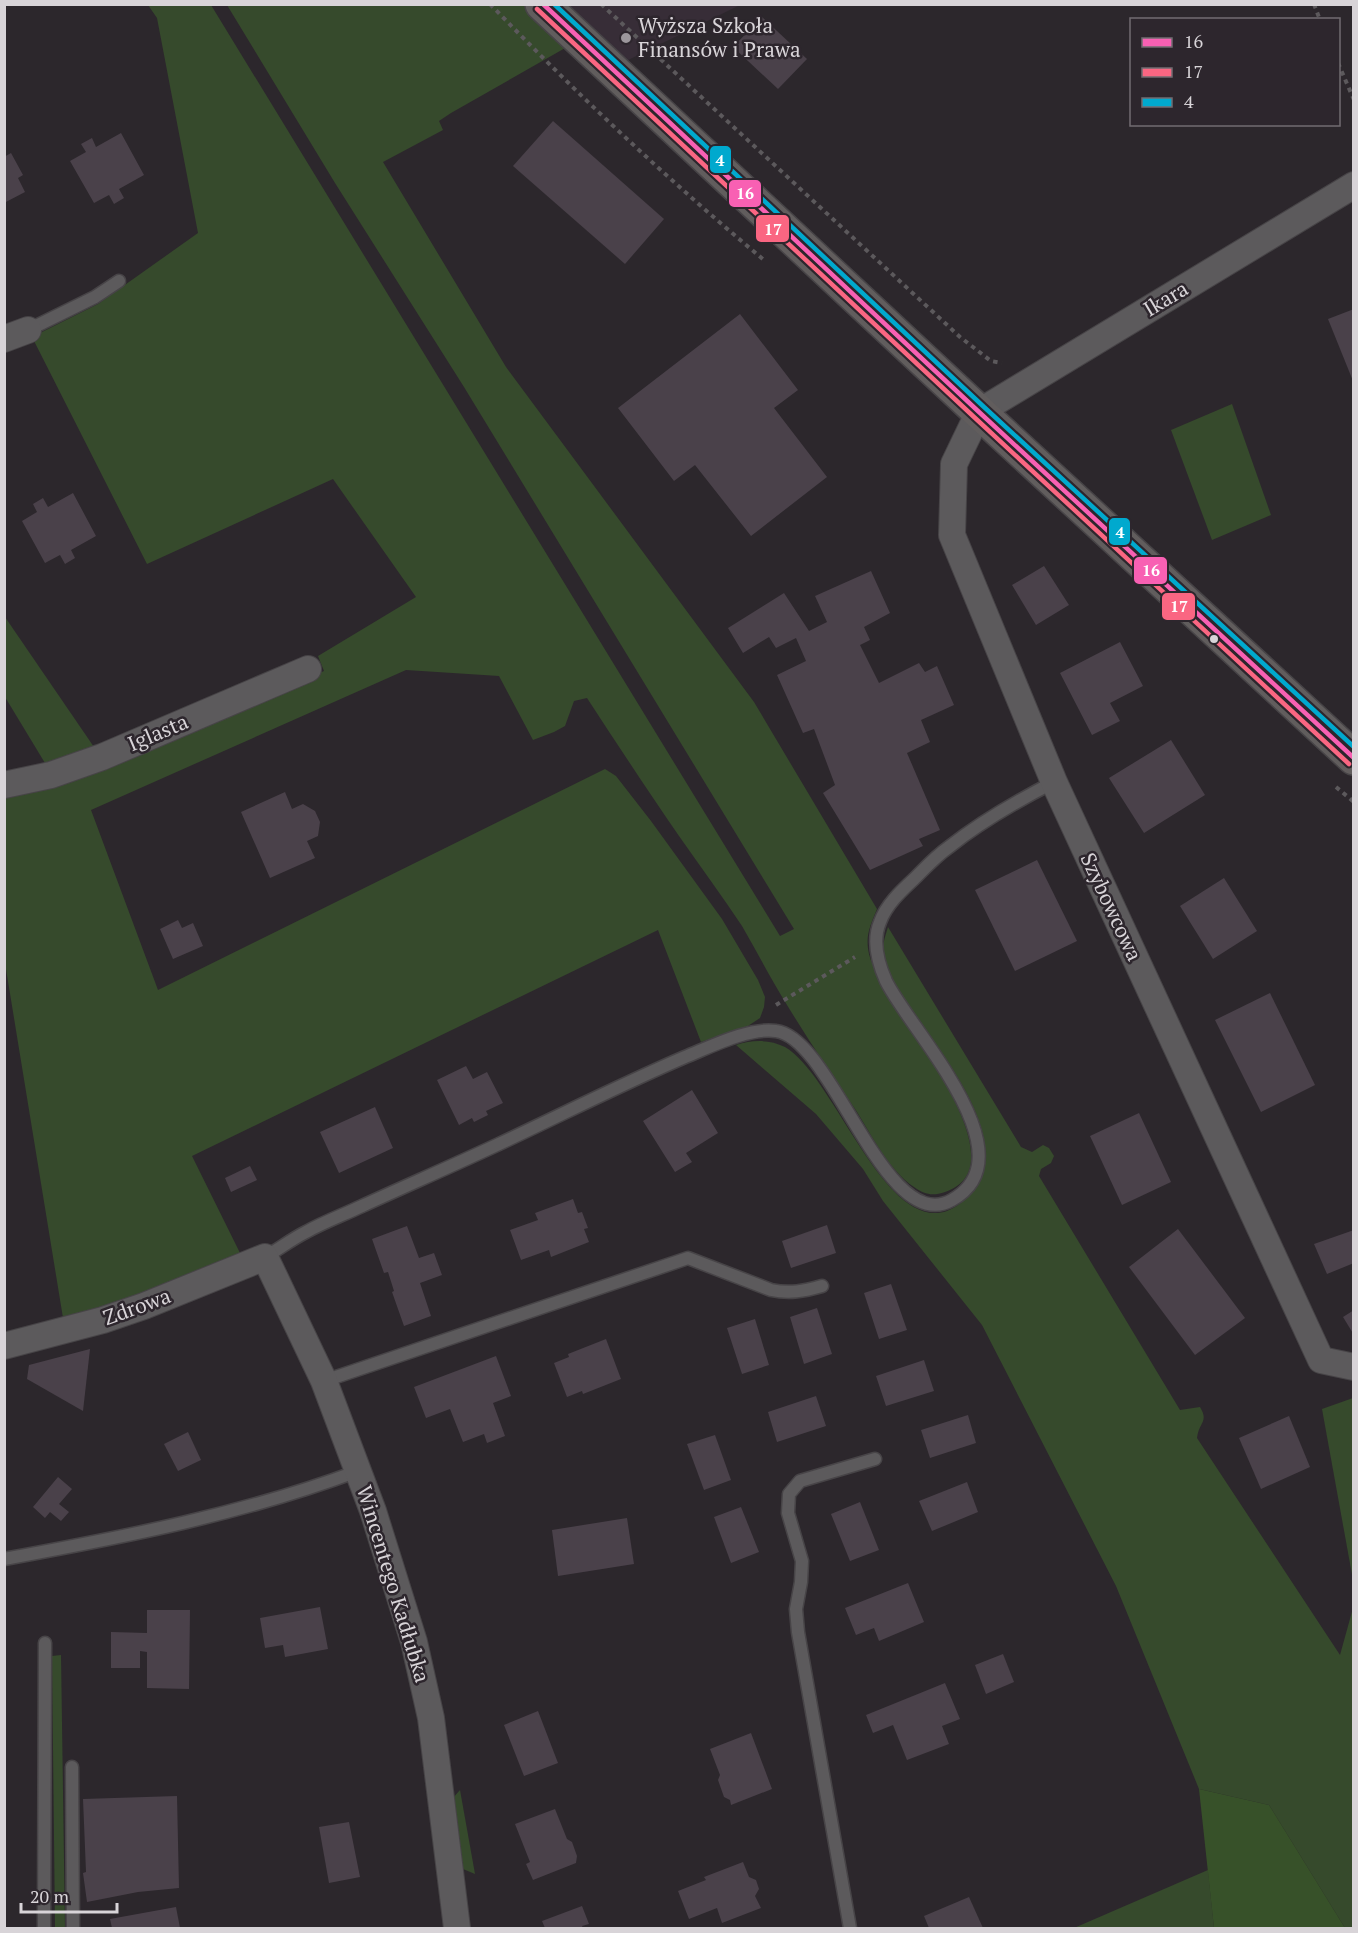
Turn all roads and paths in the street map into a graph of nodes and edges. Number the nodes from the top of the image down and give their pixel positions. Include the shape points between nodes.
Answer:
1 (601, 4) edge
2 (545, 5) edge
3 (1340, 68) edge
4 (1353, 100) edge
5 (1353, 185) edge
6 (119, 281) dead end
7 (16, 335) edge
8 (1032, 381) junction
9 (979, 412) junction
10 (308, 669) dead end
11 (1353, 758) edge
12 (1053, 782) junction
13 (4, 785) edge
14 (877, 946) junction
15 (776, 1005) dead end
16 (265, 1257) junction
17 (822, 1286) dead end
18 (4, 1346) edge
19 (1353, 1366) edge
20 (324, 1381) junction
21 (875, 1459) dead end
22 (358, 1472) junction
23 (4, 1560) edge
24 (45, 1642) dead end
25 (72, 1767) dead end
26 (44, 1929) edge
27 (73, 1929) edge
28 (457, 1929) edge
29 (850, 1929) edge

1 - 8 path via 960,337 991,362 1018,366
2 - 9 street
3 - 4 path
5 - 8 street, Ikara
6 - 7 lane via 95,297
8 - 9 street, Ikara
9 - 11 street
9 - 12 street, Szybowcowa via 954,464 952,535
10 - 13 street, Iglasta via 102,757 51,775
12 - 14 lane via 1003,808 947,848 885,912
12 - 19 street, Szybowcowa via 1321,1360
14 - 15 path
14 - 16 lane via 887,983 955,1086 977,1140 975,1174 969,1186 951,1201 929,1203 903,1190 812,1058 794,1039 781,1031 768,1030 713,1045 635,1079 305,1232
16 - 18 street, Zdrowa via 123,1313
16 - 20 street, Wincentego Kadłubka
17 - 20 lane via 797,1292 771,1290 688,1258
20 - 22 street, Wincentego Kadłubka
21 - 29 lane via 800,1481 789,1494 788,1513 802,1561 796,1609 798,1632
22 - 23 lane via 234,1511
22 - 28 street, Wincentego Kadłubka via 414,1641 432,1718
24 - 26 lane
25 - 27 lane

